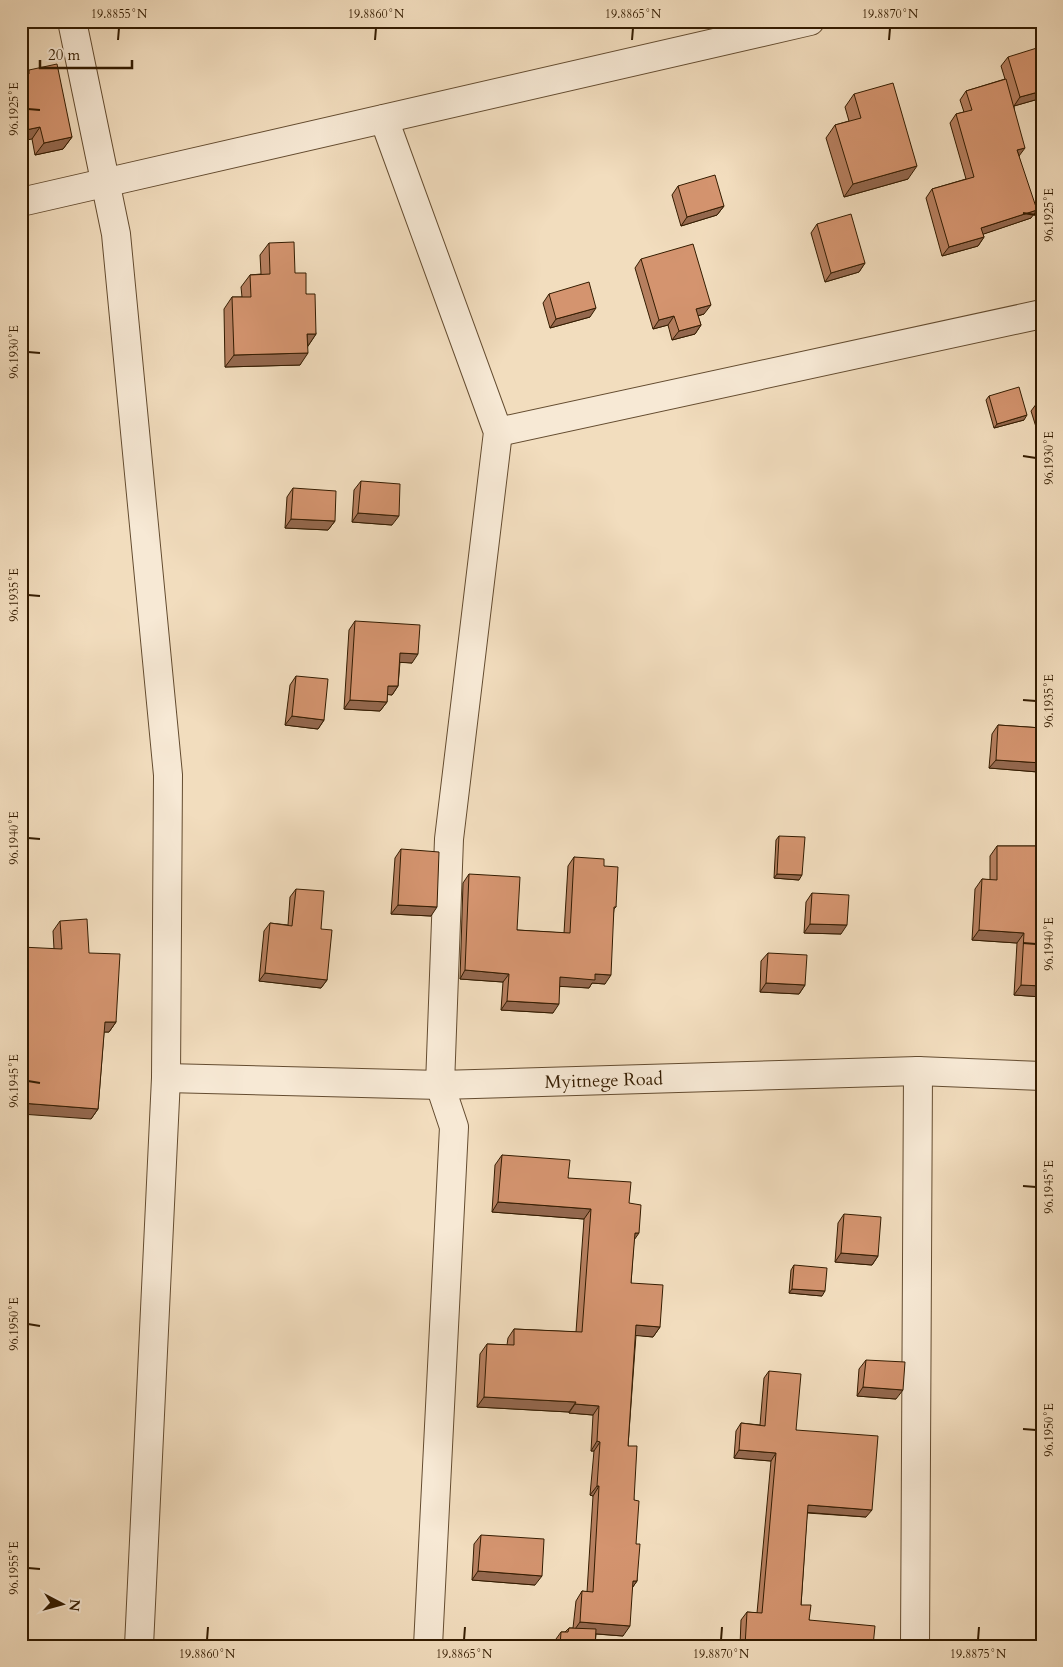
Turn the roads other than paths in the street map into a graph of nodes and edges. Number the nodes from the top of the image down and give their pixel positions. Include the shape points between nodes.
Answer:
1 (72, 21) edge
2 (810, 21) edge
3 (384, 119) junction
4 (106, 182) junction
5 (21, 202) edge
6 (1042, 314) edge
7 (498, 432) junction
8 (918, 1071) junction
9 (1042, 1076) edge
10 (166, 1078) junction
11 (440, 1085) junction
12 (139, 1646) edge
13 (428, 1646) edge
14 (915, 1646) edge

1 - 4 street
2 - 3 street
3 - 4 street
3 - 7 street
4 - 5 street
4 - 10 street via 116,234 168,775
6 - 7 street
7 - 11 street via 449,839
8 - 9 street, Myitnege Road
8 - 11 street, Myitnege Road
8 - 14 street
10 - 11 street, Myitnege Road
10 - 12 street
11 - 13 street via 454,1127

